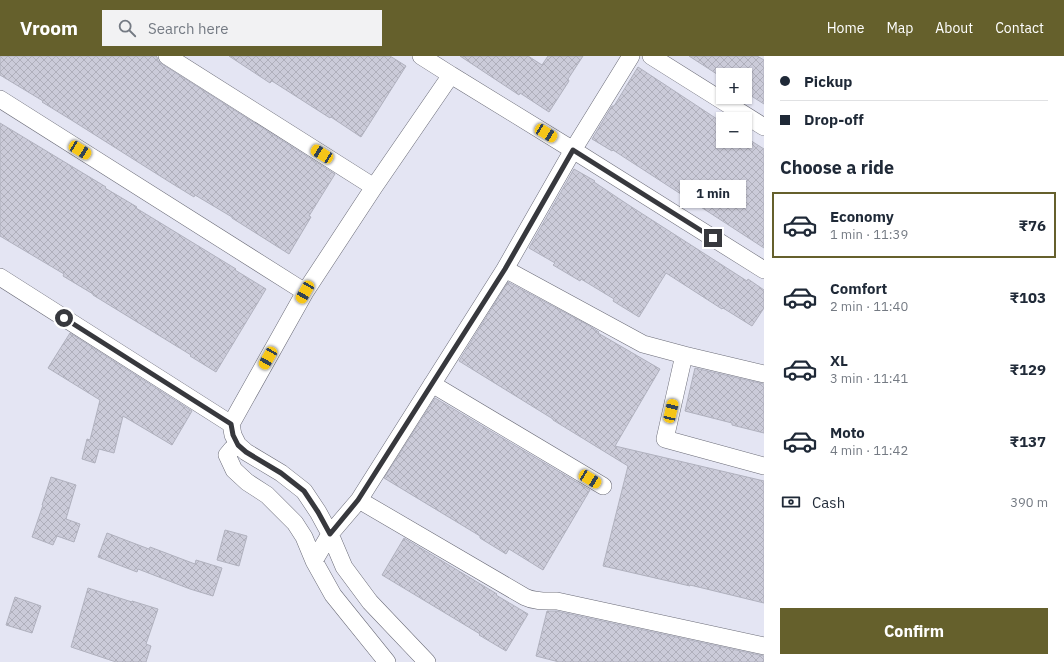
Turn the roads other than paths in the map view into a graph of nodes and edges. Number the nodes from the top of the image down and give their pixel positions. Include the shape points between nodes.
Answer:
1 (167, 56) edge
2 (421, 56) edge
3 (631, 56) edge
4 (651, 56) edge
5 (451, 75) junction
6 (0, 100) edge
7 (764, 127) edge
8 (573, 150) junction
9 (374, 186) junction
10 (505, 269) junction
11 (764, 270) edge
12 (0, 277) edge
13 (305, 292) junction
14 (684, 355) junction
15 (764, 374) edge
16 (432, 384) junction
17 (231, 424) junction
18 (238, 445) junction
19 (764, 466) edge
20 (603, 486) dead end
21 (358, 500) junction
22 (330, 534) junction
23 (314, 561) junction
24 (764, 646) edge
25 (387, 662) edge
26 (427, 662) edge

1 - 9 street
2 - 5 street
3 - 8 street
4 - 7 street
5 - 8 street
5 - 9 street
6 - 13 street
8 - 10 street
8 - 11 street
9 - 13 street
10 - 14 street via 643,344
10 - 16 street
12 - 17 street
13 - 17 street
14 - 15 street
14 - 19 street via 665,439
16 - 20 street
16 - 21 street
17 - 18 street
18 - 22 street via 304,491
18 - 23 street via 227,455 234,470 267,495 295,522
21 - 22 street
21 - 24 street via 530,600 558,602
22 - 23 street
22 - 26 street via 344,567 370,602
23 - 25 street via 333,595

